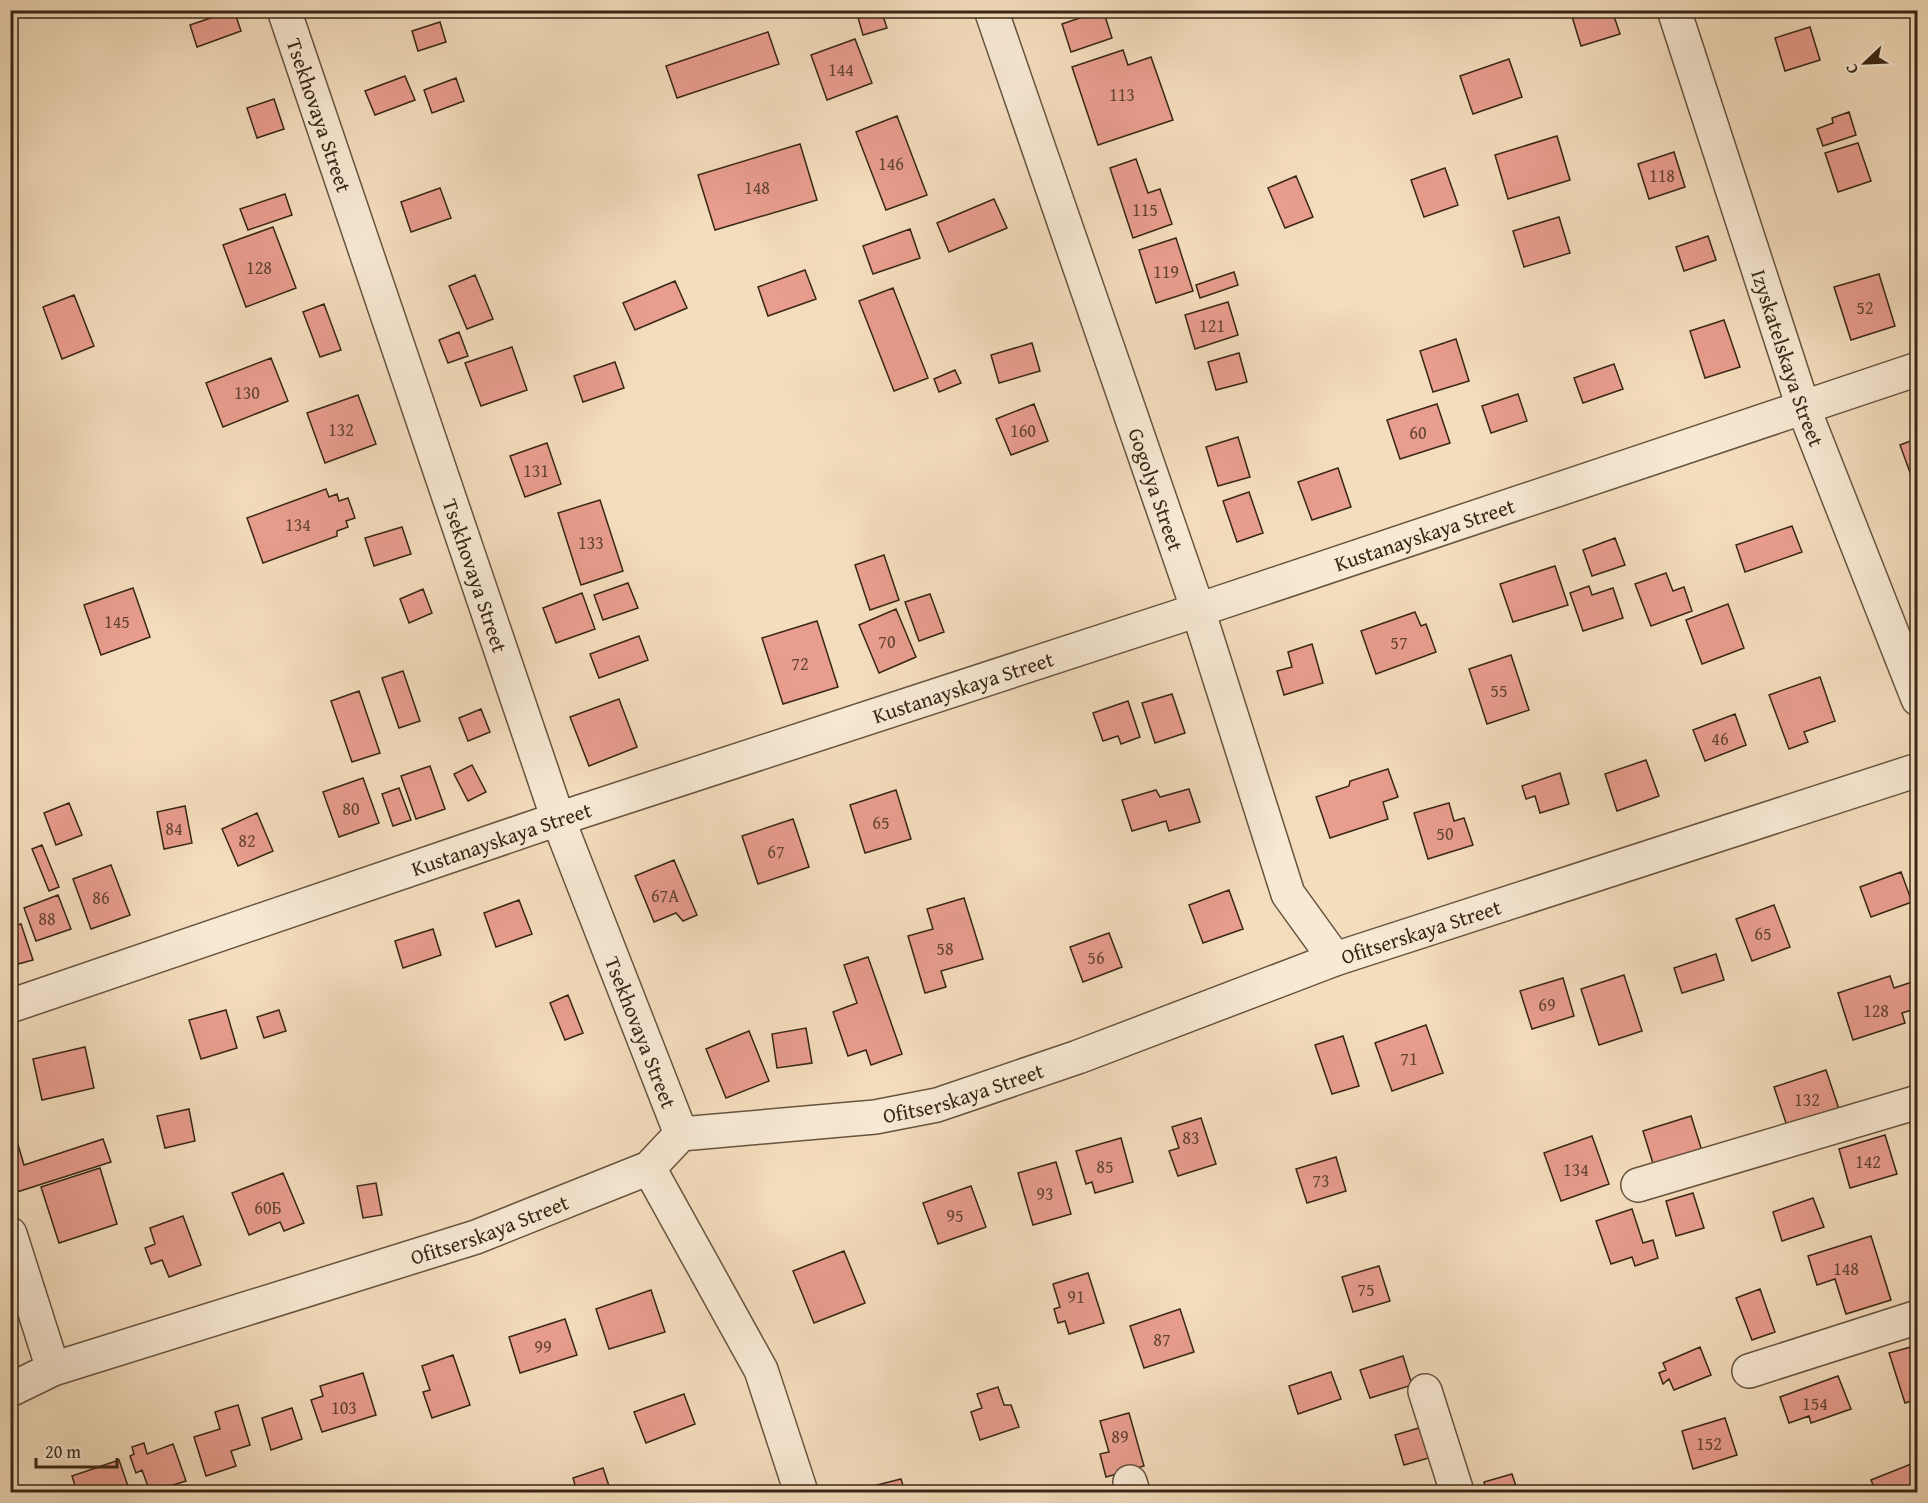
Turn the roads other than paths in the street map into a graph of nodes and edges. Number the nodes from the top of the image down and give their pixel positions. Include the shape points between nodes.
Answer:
1 (284, 10) edge
2 (991, 10) edge
3 (1674, 10) edge
4 (1917, 369) edge
5 (1803, 407) junction
6 (1198, 610) junction
7 (1917, 699) edge
8 (1917, 770) edge
9 (558, 819) junction
10 (1335, 959) junction
11 (10, 1006) edge
12 (1917, 1102) edge
13 (681, 1134) junction
14 (649, 1168) junction
15 (1638, 1185) dead end
16 (10, 1234) edge
17 (1917, 1317) edge
18 (53, 1369) junction
19 (1749, 1371) dead end
20 (10, 1390) edge
21 (1425, 1391) dead end
22 (801, 1492) edge
23 (1457, 1492) edge

1 - 9 street, Tsekhovaya Street
2 - 6 street, Gogolya Street
3 - 5 street, Izyskatelskaya Street
4 - 5 street, Kustanayskaya Street
5 - 6 street, Kustanayskaya Street
5 - 7 street, Izyskatelskaya Street
6 - 9 street, Kustanayskaya Street
6 - 10 street, Gogolya Street via 1288,894
8 - 10 street, Ofitserskaya Street
9 - 11 street, Kustanayskaya Street
9 - 13 street, Tsekhovaya Street
10 - 13 street, Ofitserskaya Street via 1078,1057 937,1105 875,1117
12 - 15 street
13 - 14 street, Ofitserskaya Street
14 - 18 street, Ofitserskaya Street via 476,1237
14 - 22 street via 761,1370
16 - 18 street
17 - 19 street
18 - 20 street, Ofitserskaya Street
21 - 23 street

